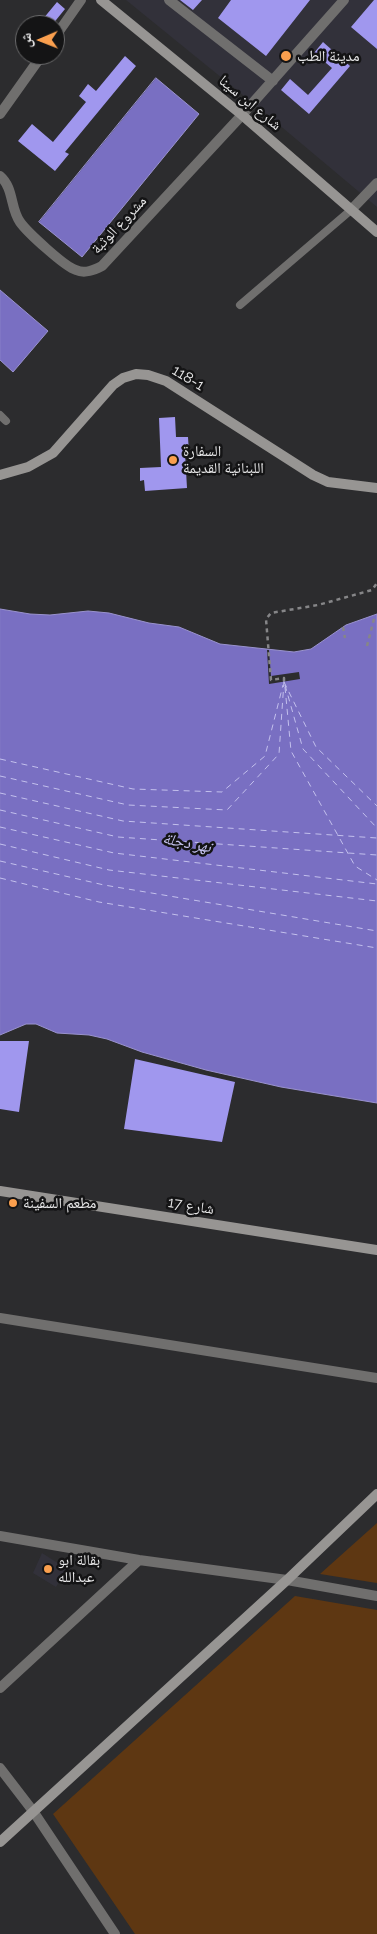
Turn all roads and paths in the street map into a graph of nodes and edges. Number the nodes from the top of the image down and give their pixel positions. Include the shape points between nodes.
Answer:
1 (81, 0) edge
2 (102, 0) edge
3 (169, 0) edge
4 (344, 0) edge
5 (65, 23) edge
6 (35, 65) edge
7 (273, 80) junction
8 (0, 114) edge
9 (242, 115) junction
10 (0, 176) edge
11 (377, 183) edge
12 (351, 210) junction
13 (377, 232) edge
14 (240, 305) dead end
15 (0, 475) edge
16 (377, 488) edge
17 (377, 583) edge
18 (375, 615) dead end
19 (343, 627) dead end
20 (345, 638) dead end
21 (367, 646) dead end
22 (284, 681) dead end
23 (0, 1191) edge
24 (377, 1250) edge
25 (0, 1318) edge
26 (377, 1378) edge
27 (377, 1494) edge
28 (0, 1536) edge
29 (139, 1560) junction
30 (287, 1580) junction
31 (377, 1596) edge
32 (0, 1688) edge
33 (0, 1768) edge
34 (33, 1811) junction
35 (0, 1842) edge
36 (115, 1934) edge

1 - 5 street
2 - 9 street, شارع ابن سينا
3 - 7 street
4 - 7 street
6 - 8 street
7 - 9 street
9 - 10 street, مشروع الوثبة via 102,266 92,271 77,271 64,264 19,221 6,181
9 - 12 street, شارع ابن سينا
11 - 12 street
12 - 13 street, شارع ابن سينا
12 - 14 lane
15 - 16 street, 118-1 via 28,467 52,453 113,385 136,374 166,381 328,482
17 - 22 path via 372,590 268,616 271,680 284,678
18 - 21 path
19 - 20 path
23 - 24 street, شارع 17
25 - 26 street
27 - 30 street
28 - 29 street
29 - 30 street
29 - 32 street
30 - 31 street
30 - 34 street
33 - 34 street
34 - 35 street
34 - 36 street

